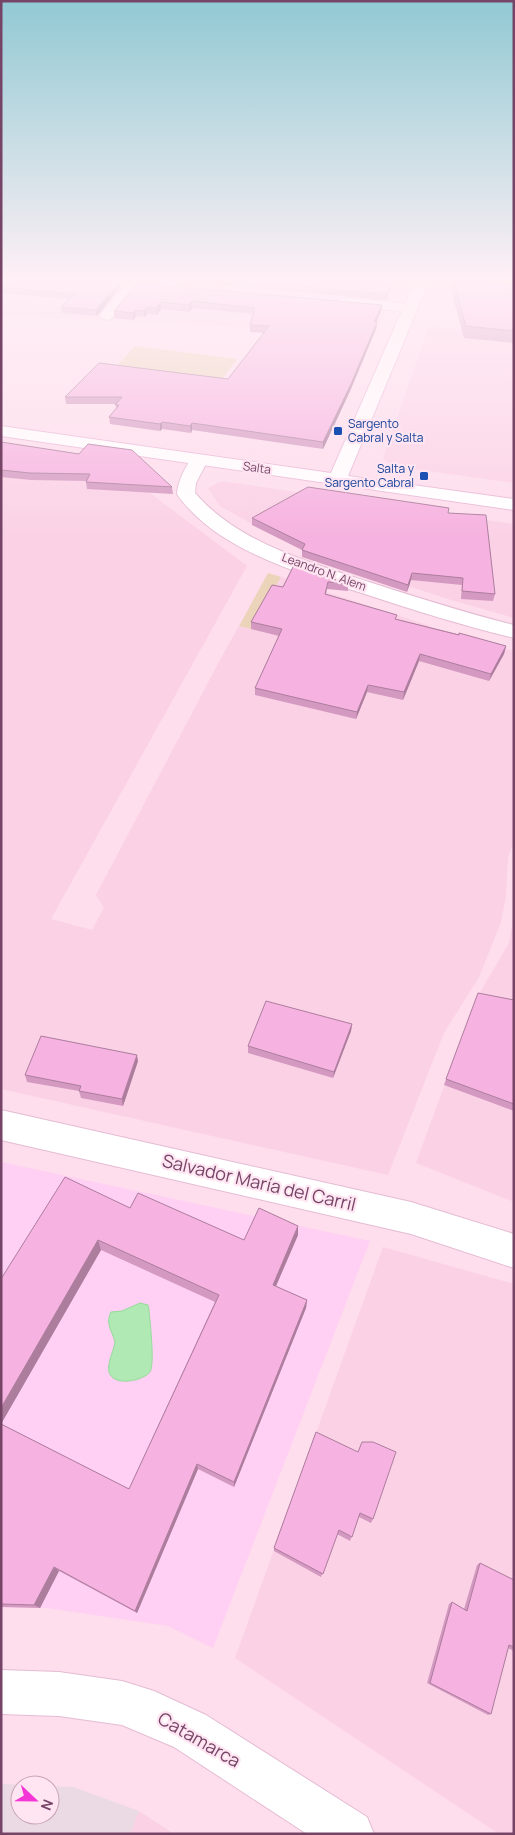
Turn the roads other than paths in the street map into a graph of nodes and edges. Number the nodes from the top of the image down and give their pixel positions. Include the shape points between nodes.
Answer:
1 (386, 367) edge
2 (1, 431) edge
3 (199, 460) junction
4 (337, 480) junction
5 (514, 505) edge
6 (514, 632) edge
7 (1, 1125) edge
8 (514, 1251) edge
9 (1, 1692) edge
10 (350, 1834) edge

1 - 4 street
2 - 3 street, Salta
3 - 4 street, Salta
3 - 6 street, Leandro N. Alem via 187,482 186,494 203,514 250,544 311,570 443,613
4 - 5 street, Salta
7 - 8 street, Salvador María del Carril via 411,1218
9 - 10 street, Catamarca via 59,1694 122,1703 154,1714 190,1732

